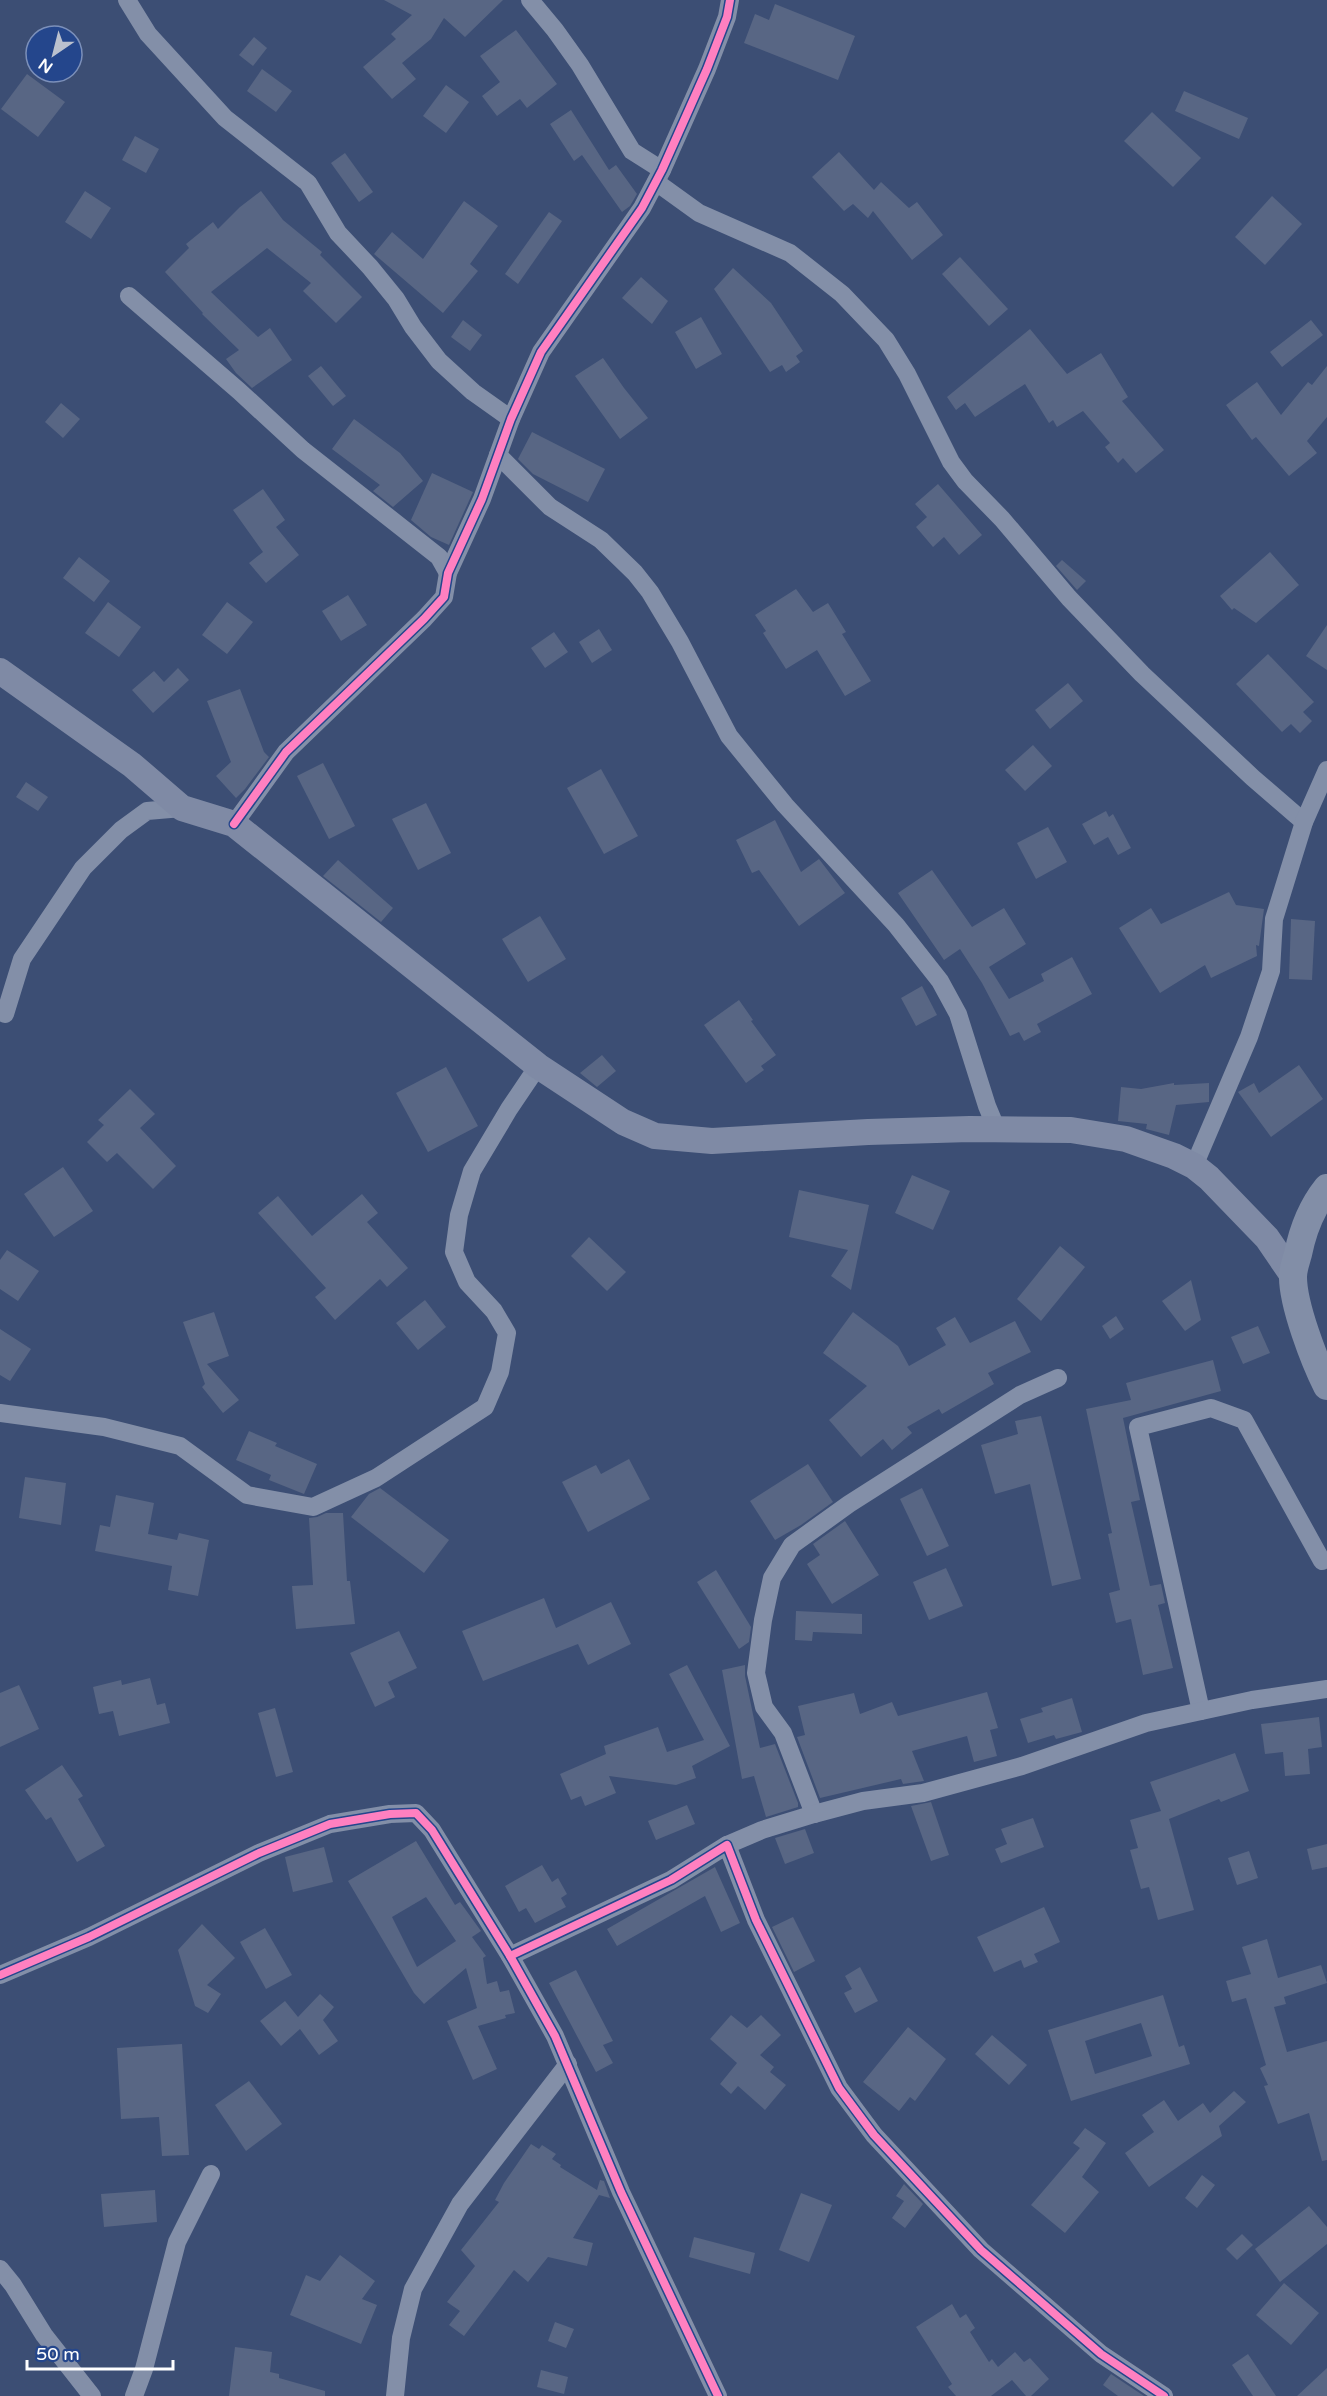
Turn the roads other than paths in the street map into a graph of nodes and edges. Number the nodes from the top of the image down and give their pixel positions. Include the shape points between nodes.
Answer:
1 (128, 0) edge
2 (530, 0) edge
3 (730, 0) edge
4 (659, 176) junction
5 (129, 296) dead end
6 (511, 419) junction
7 (498, 454) junction
8 (448, 573) junction
9 (0, 671) edge
10 (1327, 770) edge
11 (182, 808) junction
12 (1304, 822) junction
13 (234, 824) junction
14 (5, 1014) dead end
15 (538, 1066) junction
16 (997, 1130) junction
17 (1194, 1166) junction
18 (1327, 1188) edge
19 (1293, 1276) junction
20 (1058, 1378) dead end
21 (1327, 1386) edge
22 (0, 1413) edge
23 (1325, 1565) edge
24 (1327, 1689) edge
25 (1201, 1711) junction
26 (814, 1814) junction
27 (727, 1845) junction
28 (510, 1956) junction
29 (0, 1975) edge
30 (568, 2064) junction
31 (211, 2174) dead end
32 (0, 2269) edge
33 (92, 2396) edge
34 (134, 2396) edge
35 (395, 2396) edge
36 (718, 2396) edge
37 (1164, 2396) edge

1 - 6 street via 148,34 225,118 308,183 338,233 396,299 439,361
2 - 4 street via 580,65 632,152
3 - 4 street via 707,69
4 - 6 street via 642,207 541,352
4 - 12 street via 699,213 790,253 842,294 886,339 965,481 1142,674
5 - 8 street via 303,450 439,558
6 - 7 street
7 - 8 street
7 - 16 street via 549,507 601,540 635,573 680,642 729,736 785,805 896,925 940,981 958,1014
8 - 13 street via 444,597 286,752
9 - 11 main road via 132,765
10 - 12 street
11 - 13 main road
11 - 14 street via 147,811 121,830 83,868 22,958
12 - 17 street via 1274,919 1271,971 1249,1037
13 - 15 main road
15 - 16 main road via 622,1122 655,1136 712,1141
15 - 22 street via 472,1171 459,1215 454,1251 467,1282 494,1311 507,1333 500,1372 485,1407 376,1478 313,1507 247,1495 180,1446 104,1427
16 - 17 main road via 1100,1134 1157,1148
17 - 19 main road via 1245,1213
18 - 19 main road via 1304,1227
19 - 21 main road via 1296,1299
20 - 26 street via 1020,1395 849,1504 792,1545 772,1578 756,1673 764,1707 783,1732
23 - 25 street via 1244,1420 1210,1408 1138,1427
24 - 25 street
25 - 26 street via 1146,1723 1011,1769 923,1793 863,1801
26 - 27 street
27 - 28 street via 670,1880
27 - 37 street via 756,1920 839,2088 874,2135 988,2257 1101,2354
28 - 29 street via 432,1830 416,1814 390,1814 330,1824 259,1853 89,1937
28 - 30 street
30 - 35 street via 460,2204 413,2289 401,2338
30 - 36 street via 621,2192
31 - 34 street via 177,2242
32 - 33 street via 44,2335

